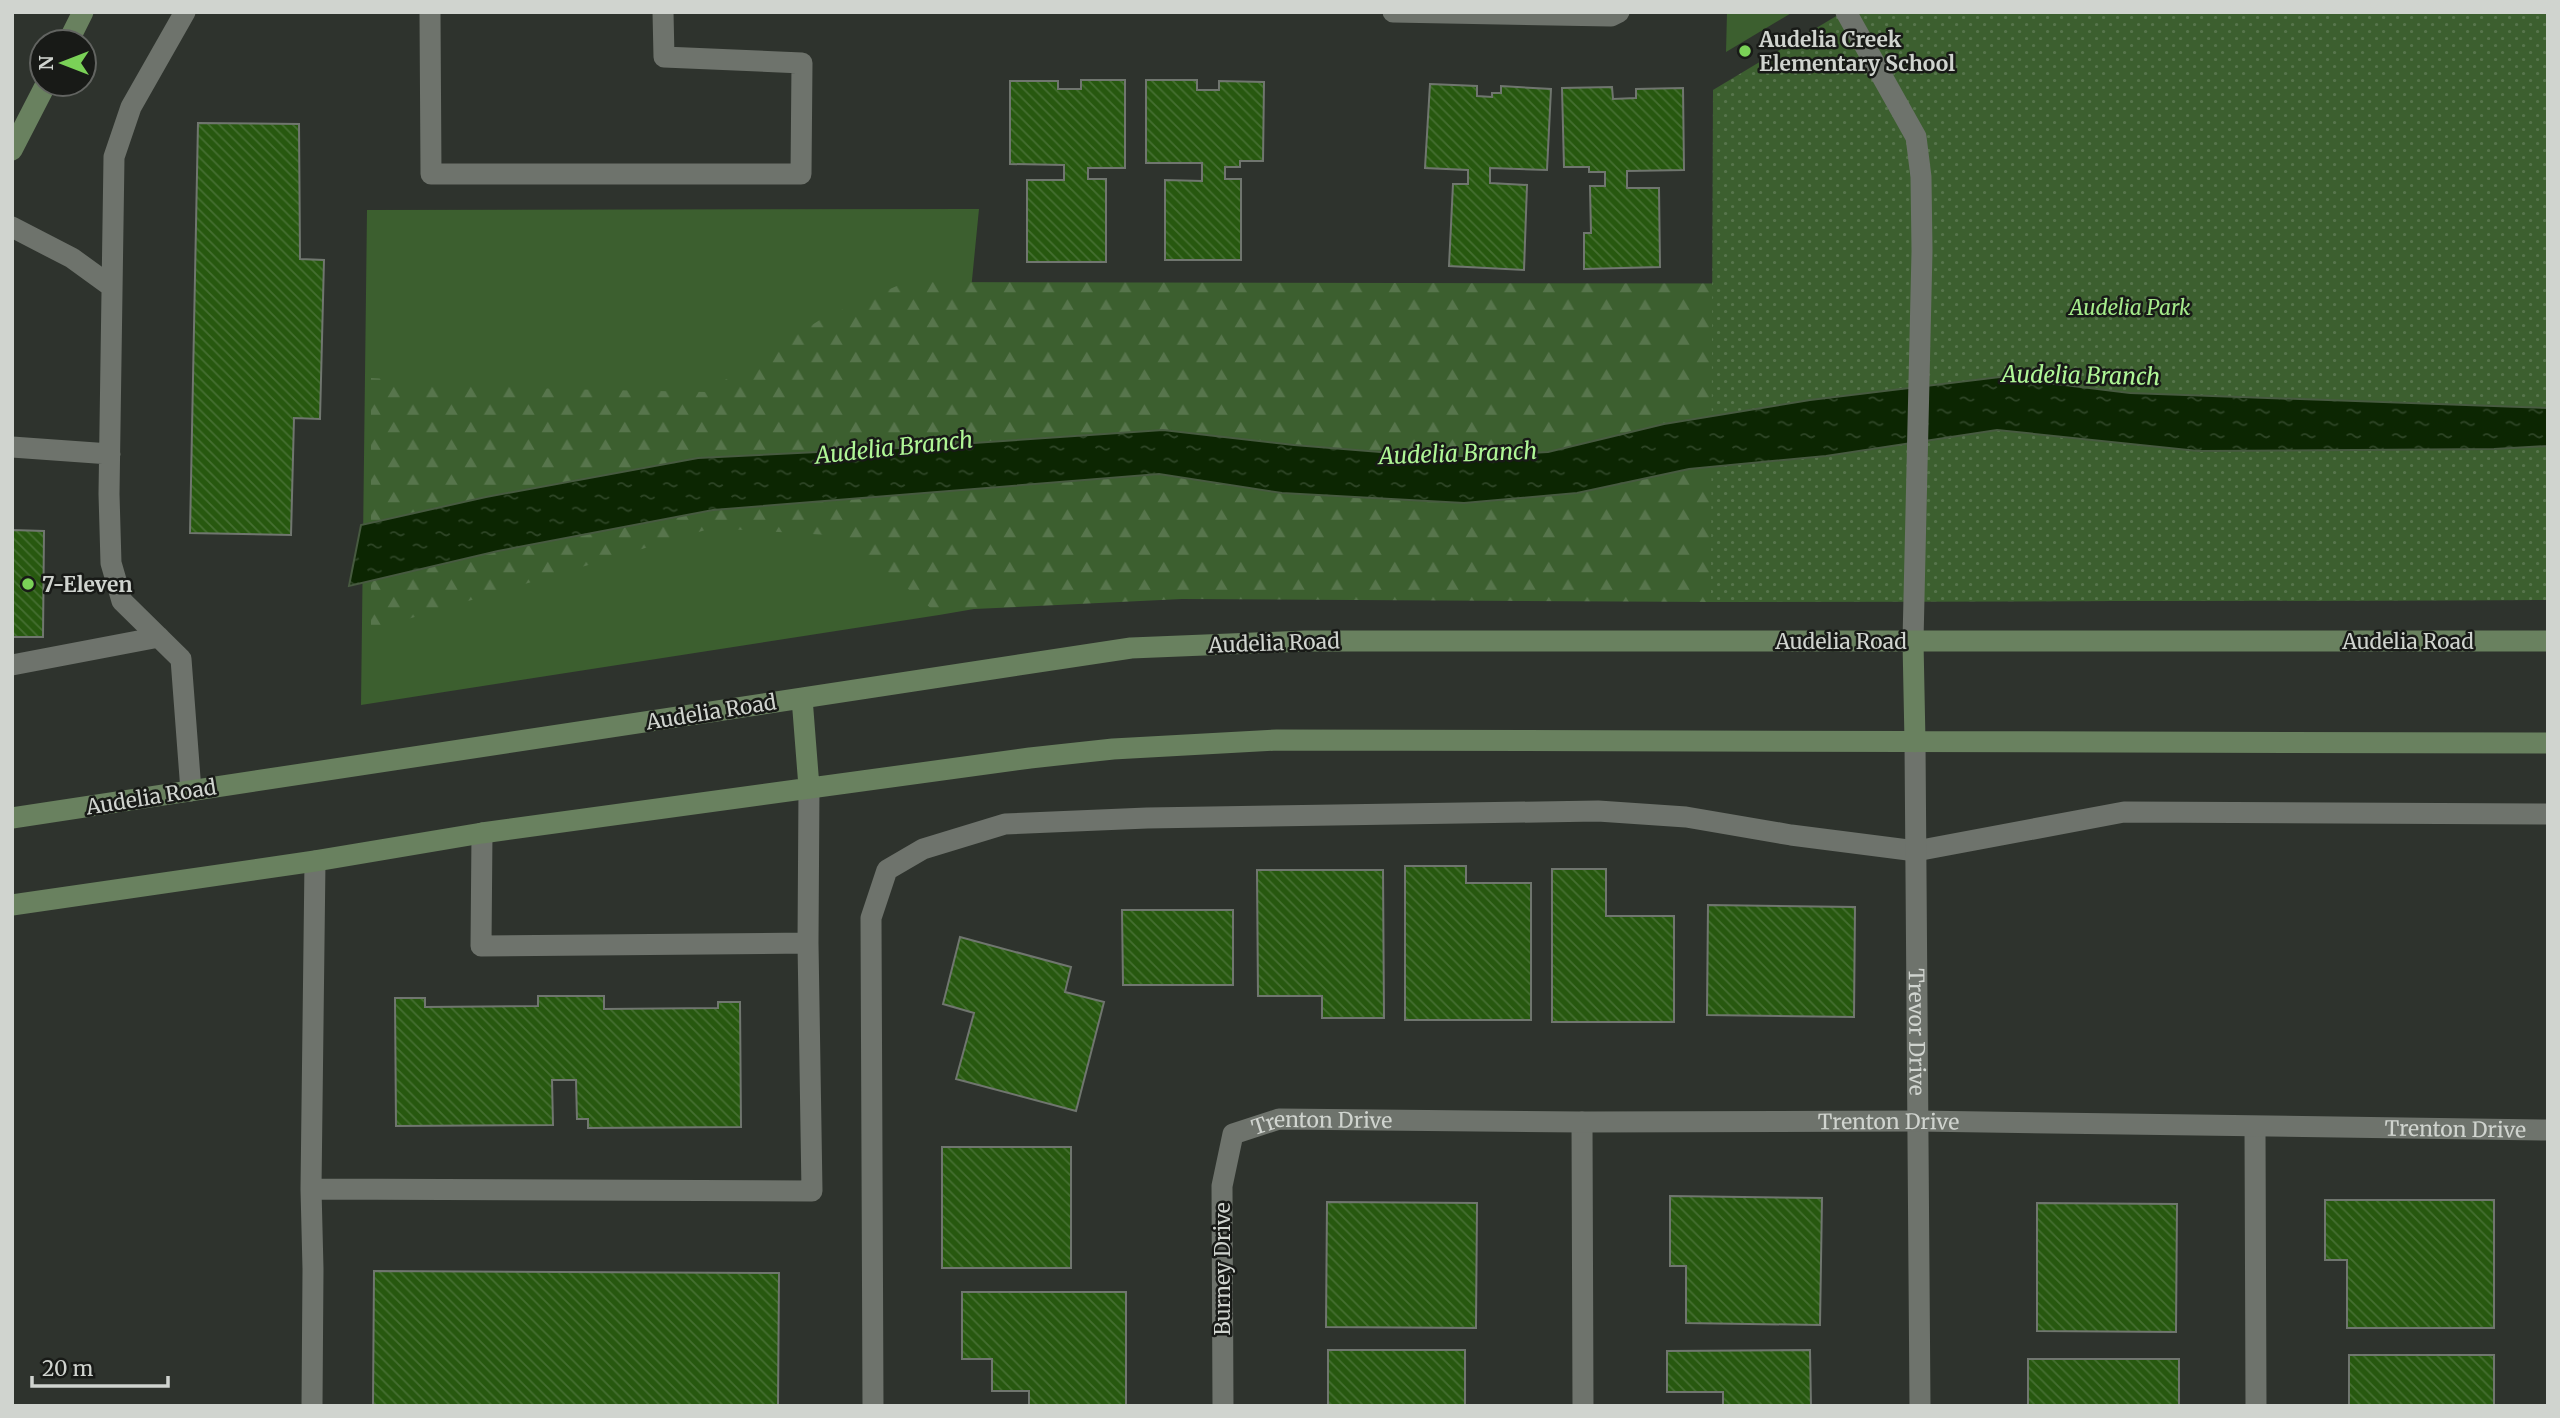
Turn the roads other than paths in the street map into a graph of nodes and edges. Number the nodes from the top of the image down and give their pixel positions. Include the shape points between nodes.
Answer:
1 (83, 12) edge
2 (185, 12) edge
3 (429, 12) edge
4 (663, 12) edge
5 (1393, 12) edge
6 (1619, 12) edge
7 (1846, 12) edge
8 (75, 28) edge
9 (39, 98) edge
10 (12, 149) edge
11 (12, 227) edge
12 (113, 286) junction
13 (12, 447) edge
14 (110, 454) junction
15 (159, 638) junction
16 (1913, 641) junction
17 (2548, 641) edge
18 (12, 665) edge
19 (802, 698) junction
20 (1915, 741) junction
21 (2548, 743) edge
22 (809, 788) junction
23 (191, 791) junction
24 (2548, 814) edge
25 (12, 818) edge
26 (482, 833) junction
27 (1916, 851) junction
28 (315, 861) junction
29 (12, 905) edge
30 (808, 943) junction
31 (1918, 1121) junction
32 (1582, 1122) junction
33 (2255, 1128) junction
34 (2548, 1130) edge
35 (1233, 1134) joint
36 (311, 1189) junction
37 (312, 1406) edge
38 (873, 1406) edge
39 (1223, 1406) edge
40 (1583, 1406) edge
41 (1920, 1406) edge
42 (2256, 1406) edge

1 - 8 main road
2 - 12 street via 131,107 114,157
3 - 4 street via 431,174 801,174 802,63 664,57
5 - 6 street via 1611,16
7 - 16 street via 1916,136 1921,177
9 - 10 main road
11 - 12 street
12 - 14 street
13 - 14 street
14 - 15 street via 111,564 122,601
15 - 18 street
15 - 23 street via 181,659
16 - 17 main road, Audelia Road
16 - 19 main road, Audelia Road via 1305,641 1131,648
16 - 20 main road
19 - 22 main road
19 - 23 main road, Audelia Road
20 - 21 main road
20 - 22 main road via 1277,740 1113,748
20 - 27 street, Trevor Drive
22 - 26 main road
22 - 30 street
23 - 25 main road, Audelia Road
24 - 27 street via 2124,812
26 - 28 main road
26 - 30 street via 481,946
27 - 31 street, Trevor Drive
27 - 38 street via 1686,817 1598,811 1005,824 923,849 887,870 871,918
28 - 29 main road
28 - 36 street
30 - 36 street via 812,1191
31 - 32 street, Trenton Drive
31 - 33 street, Trenton Drive
31 - 41 street, Trevor Drive
32 - 35 street, Trenton Drive via 1279,1119
32 - 40 street
33 - 34 street, Trenton Drive
33 - 42 street
35 - 39 street, Burney Drive via 1222,1186
36 - 37 street

